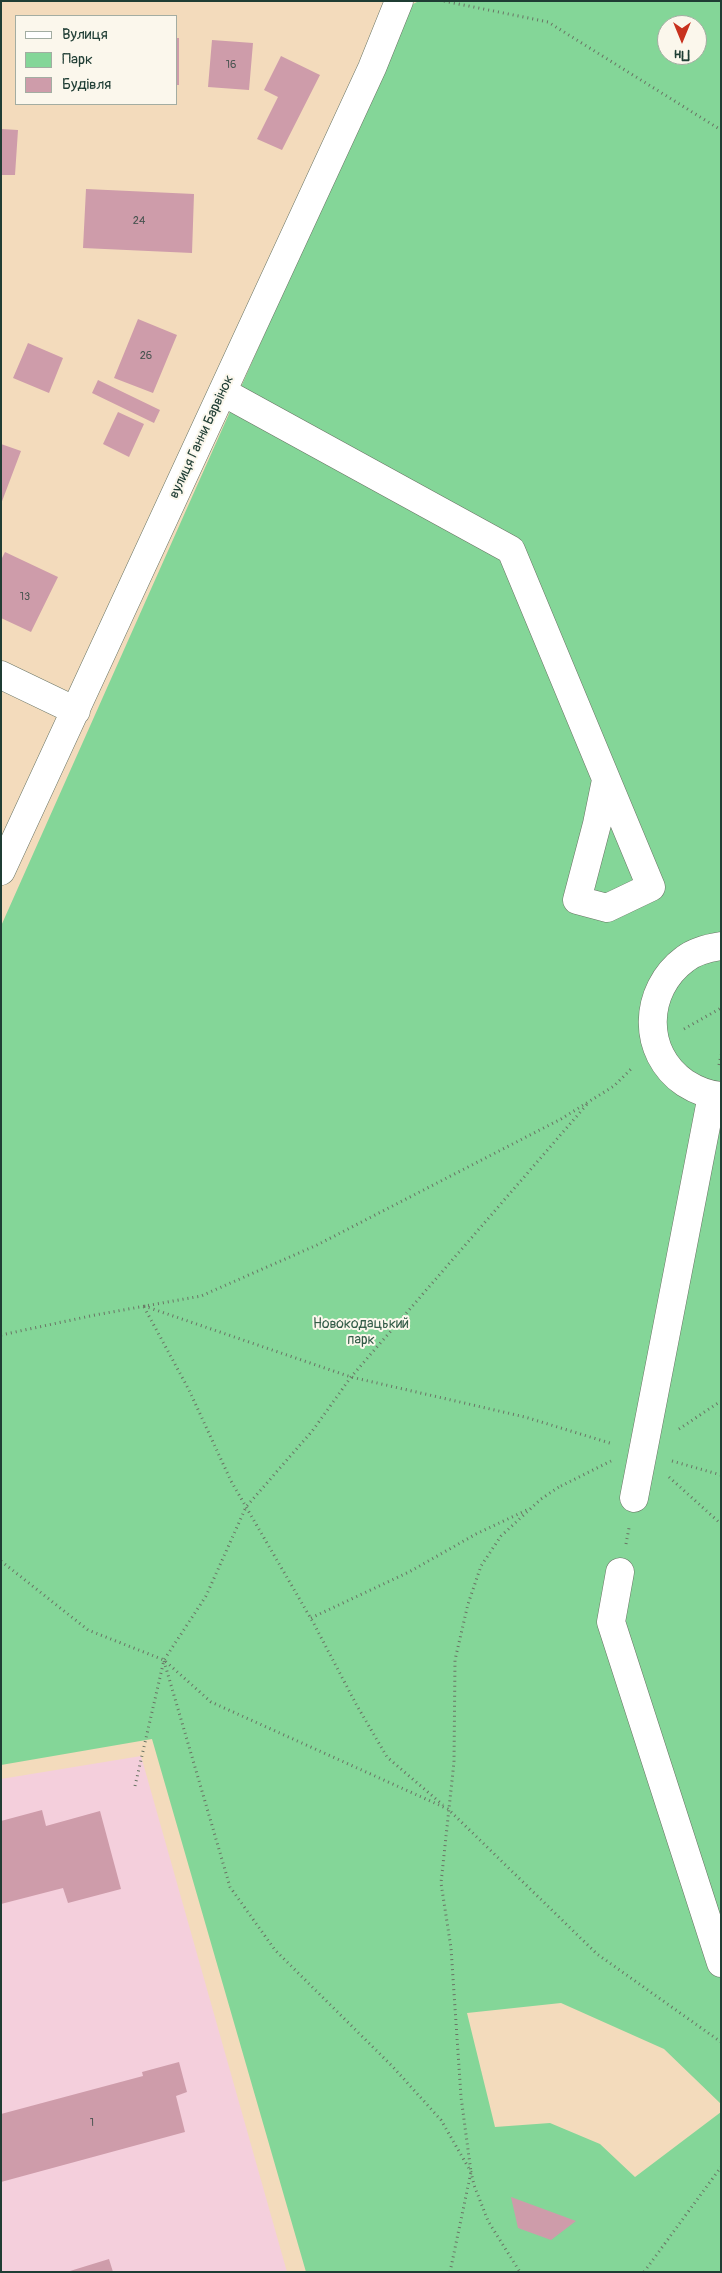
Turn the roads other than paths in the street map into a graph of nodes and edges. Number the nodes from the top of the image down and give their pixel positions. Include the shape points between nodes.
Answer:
1 (399, 1) edge
2 (223, 392) junction
3 (1, 675) edge
4 (76, 711) junction
5 (606, 780) dead end
6 (1, 871) edge
7 (721, 928) edge
8 (712, 948) edge
9 (717, 1096) edge
10 (634, 1498) road end
11 (620, 1572) road end
12 (721, 1963) edge

1 - 2 street, вулиця Ганни Барвінок via 372,68
2 - 4 street, вулиця Ганни Барвінок
2 - 5 street via 511,550
3 - 4 street
4 - 6 street, вулиця Ганни Барвінок
7 - 8 street
8 - 9 street via 686,958 671,971 660,987 652,1019 656,1045 664,1063 677,1078 694,1089
9 - 10 street
11 - 12 street via 610,1622

